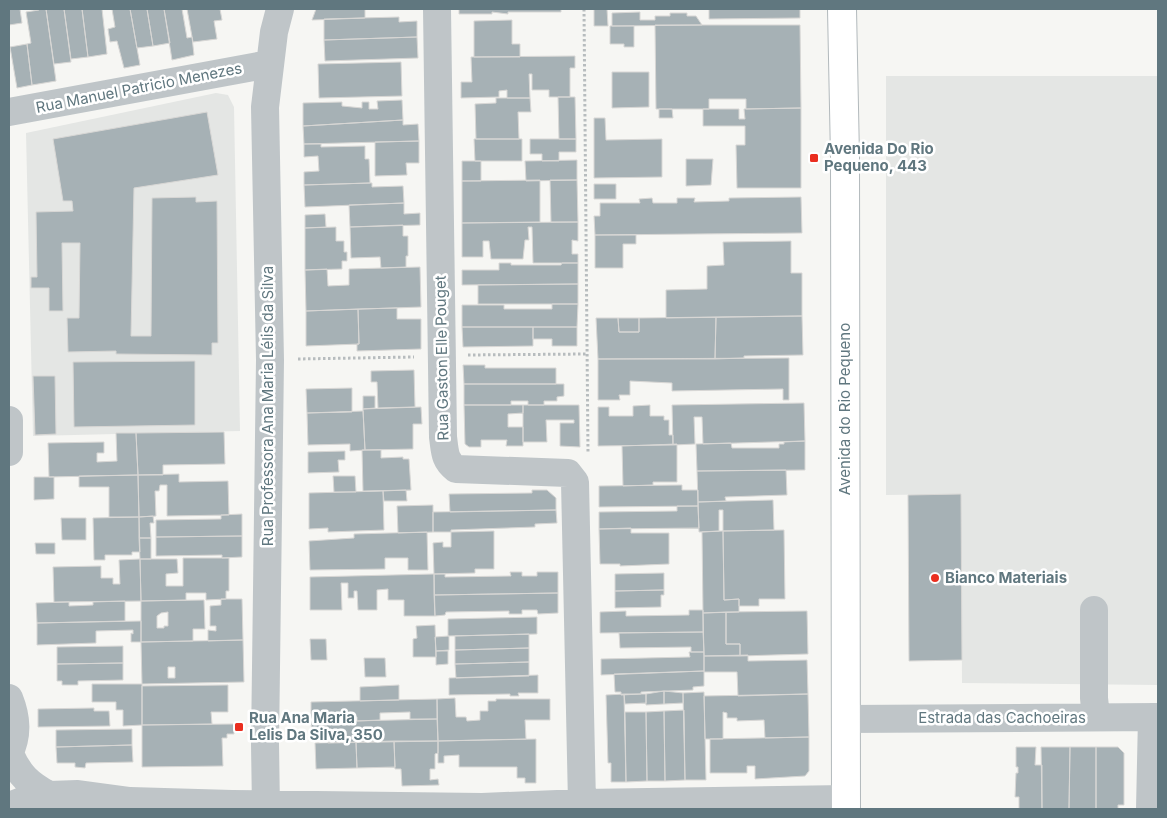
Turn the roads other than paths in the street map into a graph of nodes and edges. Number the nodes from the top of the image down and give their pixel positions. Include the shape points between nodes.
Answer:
1 (280, 9) edge
2 (436, 9) edge
3 (842, 9) edge
4 (269, 64) junction
5 (9, 112) edge
6 (9, 420) edge
7 (9, 434) edge
8 (9, 452) edge
9 (1094, 610) dead end
10 (9, 698) edge
11 (1096, 717) junction
12 (1155, 717) edge
13 (846, 719) junction
14 (9, 754) edge
15 (49, 796) junction
16 (130, 801) junction
17 (582, 803) junction
18 (846, 804) edge
19 (9, 806) edge
20 (266, 807) edge
21 (482, 808) edge
22 (96, 809) edge
23 (1150, 809) edge

1 - 4 street, Rua Professora Ana Maria Lélis da Silva
2 - 17 street, Rua Gaston Elle Pouget via 443,437 448,464 456,469 568,473 576,482
3 - 13 main road, Avenida do Rio Pequeno
4 - 5 street, Rua Manuel Patricio Menezes
4 - 20 street, Rua Professora Ana Maria Lélis da Silva via 265,108 270,360
6 - 7 street
7 - 8 street
9 - 11 street
10 - 14 street via 15,712 16,733
11 - 12 street, Estrada das Cachoeiras
11 - 13 street, Estrada das Cachoeiras
12 - 23 street
13 - 18 main road, Avenida do Rio Pequeno
14 - 15 street via 24,778
15 - 16 street via 78,794
15 - 19 street
16 - 20 street
16 - 22 street
17 - 18 street
17 - 21 street
20 - 21 street

